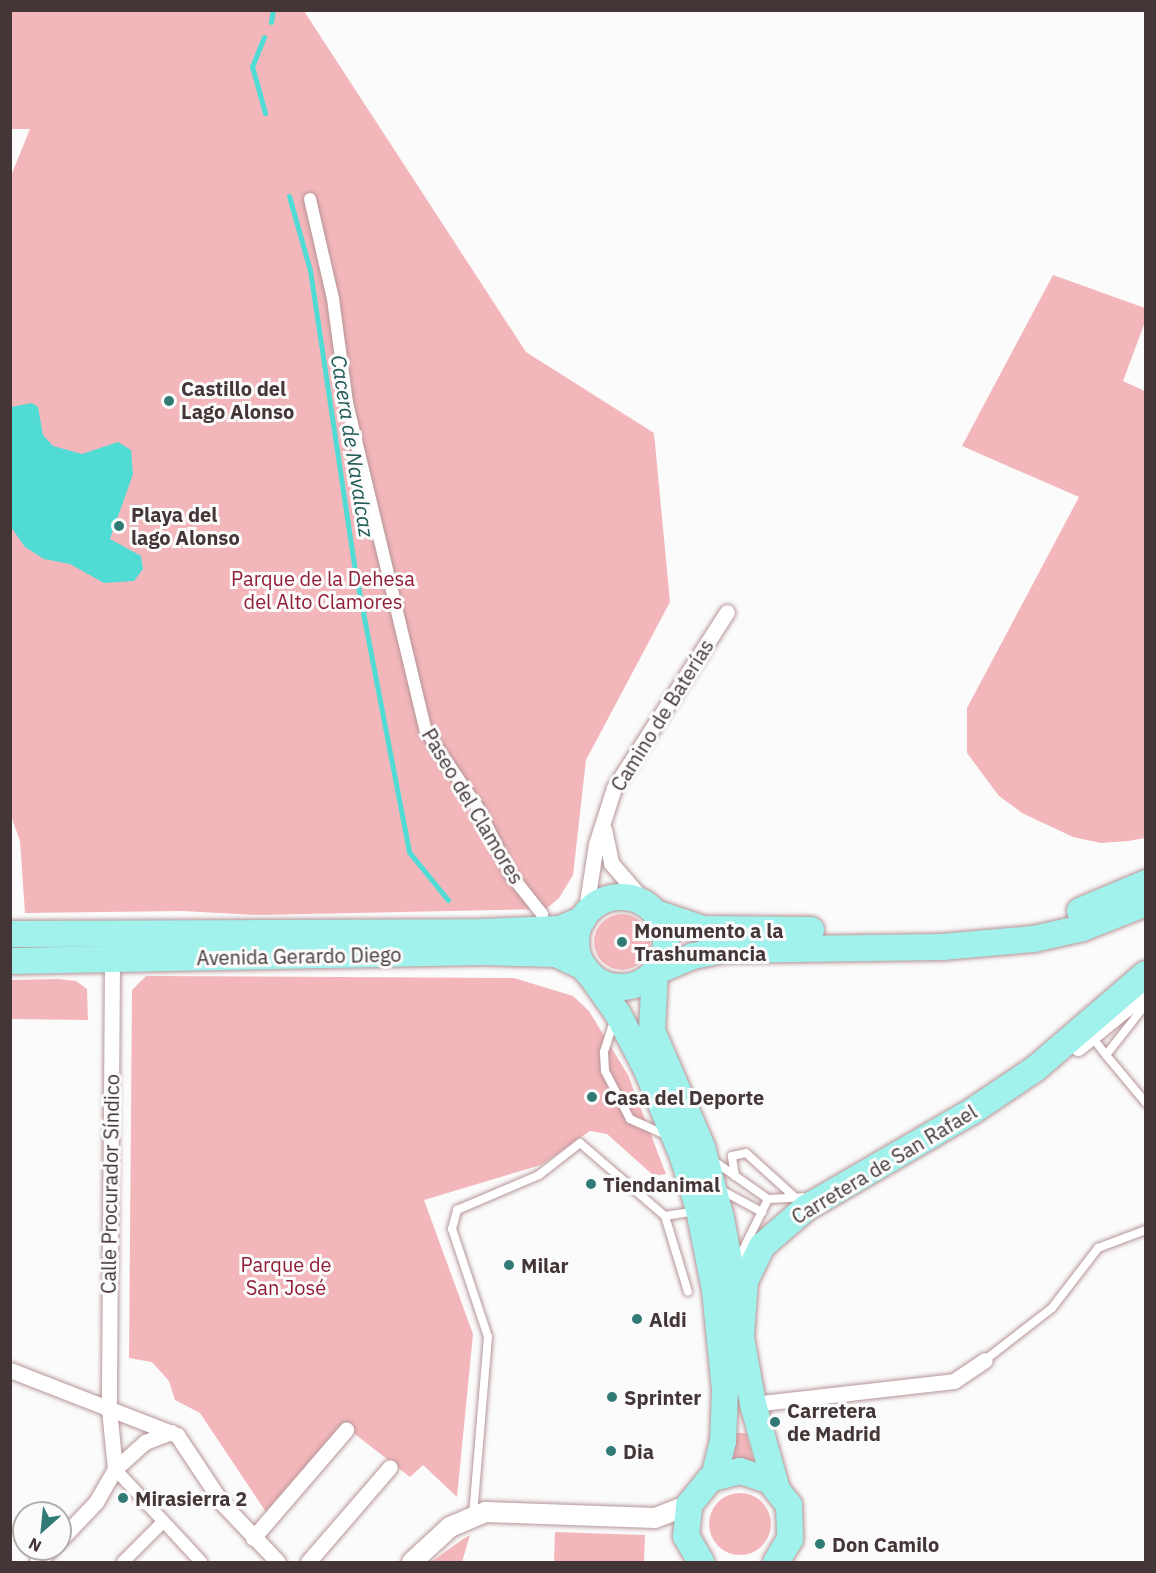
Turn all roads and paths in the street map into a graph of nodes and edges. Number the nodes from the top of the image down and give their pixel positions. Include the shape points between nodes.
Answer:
1 (310, 200) dead end
2 (727, 612) dead end
3 (604, 822) junction
4 (1146, 883) edge
5 (1146, 903) edge
6 (652, 910) junction
7 (542, 914) dead end
8 (584, 917) junction
9 (10, 934) edge
10 (112, 960) junction
11 (10, 961) edge
12 (587, 970) junction
13 (655, 972) junction
14 (1146, 974) edge
15 (1146, 993) edge
16 (1146, 1004) edge
17 (616, 1011) junction
18 (1092, 1037) junction
19 (1106, 1055) junction
20 (1146, 1103) edge
21 (952, 1123) junction
22 (675, 1138) junction
23 (722, 1174) junction
24 (768, 1199) junction
25 (798, 1200) junction
26 (699, 1210) junction
27 (762, 1212) junction
28 (665, 1215) junction
29 (1146, 1230) edge
30 (733, 1272) junction
31 (688, 1292) dead end
32 (741, 1337) junction
33 (985, 1360) joint
34 (10, 1370) edge
35 (753, 1404) junction
36 (109, 1409) junction
37 (346, 1430) dead end
38 (171, 1432) junction
39 (390, 1467) dead end
40 (115, 1469) junction
41 (714, 1476) junction
42 (776, 1486) junction
43 (688, 1505) junction
44 (473, 1515) junction
45 (655, 1518) junction
46 (162, 1523) junction
47 (72, 1527) edge
48 (686, 1532) junction
49 (253, 1538) junction
50 (790, 1539) junction
51 (127, 1562) edge
52 (277, 1562) edge
53 (201, 1563) edge
54 (308, 1563) edge
55 (412, 1563) edge
56 (701, 1563) edge
57 (776, 1563) edge
58 (803, 1563) edge

1 - 7 street, Paseo del Clamores via 333,299 350,414 426,731 478,808 511,875
2 - 3 street, Camino de Baterías via 622,772
3 - 6 street, Camino de Baterías via 611,863
3 - 8 street, Camino de Baterías via 596,844
4 - 6 main road via 1075,912 990,927 717,930 691,928
5 - 13 main road via 1098,924 1034,939 942,946 723,950 693,956
6 - 8 main road via 618,897 601,902
6 - 13 main road via 666,943
8 - 9 main road, Avenida Gerardo Diego via 560,928 484,933
8 - 12 main road via 577,943
10 - 11 main road, Avenida Gerardo Diego
10 - 12 main road, Avenida Gerardo Diego via 483,952 556,954
10 - 36 street, Calle Procurador Síndico
12 - 13 main road via 602,982 622,987 638,984
12 - 17 main road
13 - 23 main road via 652,1031
14 - 21 main road, Carretera de San Rafael via 1055,1054
15 - 18 street
16 - 19 lane
17 - 22 main road via 646,1068
17 - 22 lane via 604,1053 605,1071 630,1119
18 - 19 lane
18 - 21 street via 988,1108
19 - 20 lane
21 - 25 lane via 893,1147
21 - 32 main road, Carretera de San Rafael via 806,1208 771,1237 754,1258 745,1281
22 - 26 main road
23 - 24 lane
23 - 25 lane via 732,1156 746,1153
23 - 27 lane
23 - 30 main road
24 - 25 lane
24 - 27 lane
26 - 28 lane
26 - 41 main road via 715,1290 724,1390 723,1441
27 - 30 lane
28 - 31 lane
28 - 44 lane via 580,1143 539,1175 457,1210 452,1229 488,1337
29 - 33 lane via 1098,1248 1052,1308
30 - 32 main road
32 - 35 main road, Carretera de San Rafael
33 - 35 street via 954,1381
34 - 36 street
35 - 42 main road, Carretera de San Rafael
36 - 38 street
36 - 40 street, Calle Procurador Síndico
37 - 49 street
38 - 40 street via 144,1442
38 - 49 street via 183,1440 222,1503
39 - 54 street
40 - 46 street
40 - 47 street via 96,1502
41 - 42 main road via 745,1471
41 - 43 main road via 699,1488
42 - 50 main road, Carretera de San Rafael via 791,1512
43 - 45 street
43 - 48 main road
44 - 45 street via 503,1510
44 - 55 street via 450,1527
45 - 48 street
46 - 51 street
46 - 53 street
48 - 56 main road
49 - 52 street
50 - 57 main road
50 - 58 main road

